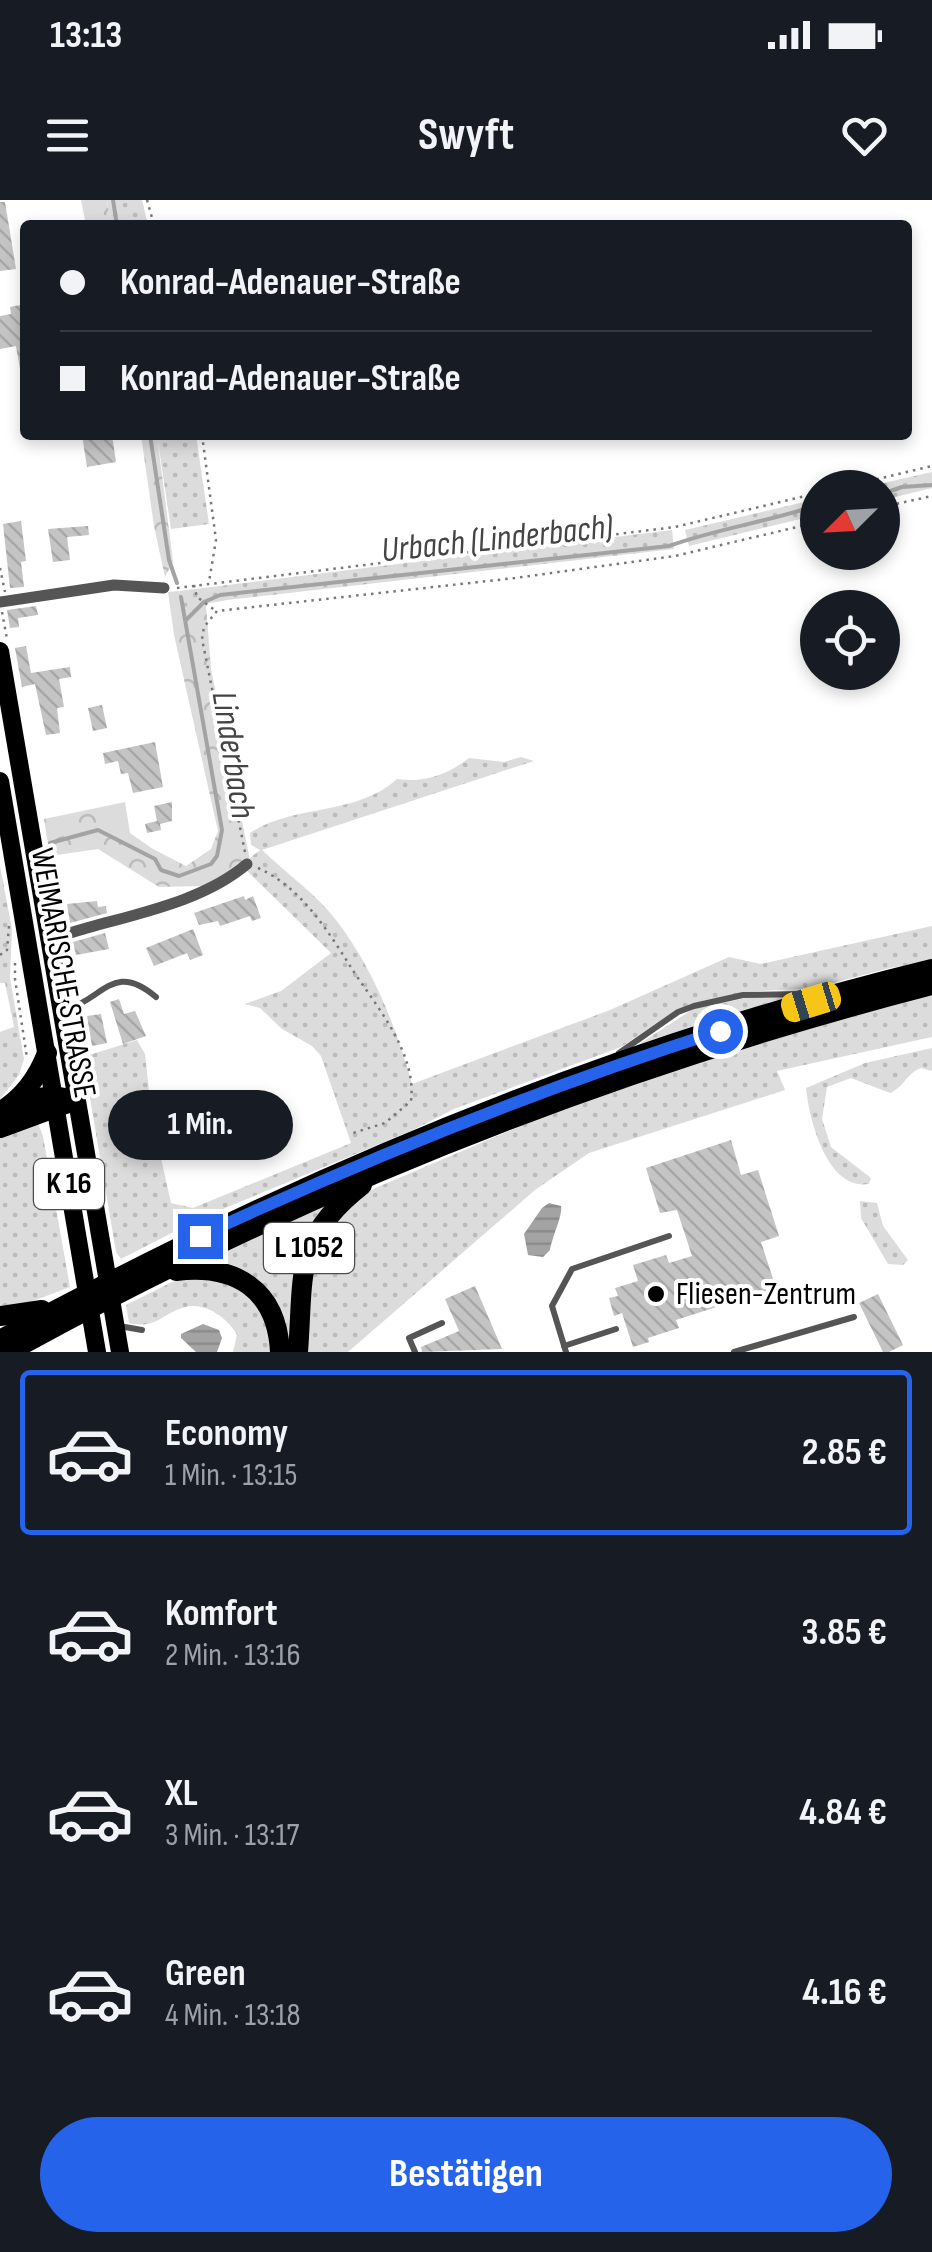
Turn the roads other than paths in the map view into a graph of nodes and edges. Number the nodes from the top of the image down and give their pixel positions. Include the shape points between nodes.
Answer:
1 (164, 588) road end
2 (2, 596) edge
3 (0, 651) edge
4 (0, 780) edge
5 (247, 864) road end
6 (48, 936) junction
7 (27, 939) junction
8 (928, 976) edge
9 (156, 996) dead end
10 (61, 1011) junction
11 (46, 1054) junction
12 (76, 1100) junction
13 (55, 1103) junction
14 (8, 1107) edge
15 (0, 1128) edge
16 (432, 1134) junction
17 (379, 1172) junction
18 (669, 1236) dead end
19 (141, 1277) junction
20 (65, 1313) junction
21 (0, 1316) edge
22 (854, 1317) dead end
23 (442, 1323) dead end
24 (115, 1326) junction
25 (616, 1329) dead end
26 (142, 1330) dead end
27 (0, 1340) edge
28 (565, 1349) edge
29 (9, 1352) edge
30 (98, 1352) edge
31 (120, 1352) edge
32 (280, 1352) edge
33 (298, 1352) edge
34 (415, 1352) edge
35 (734, 1352) edge

1 - 2 street via 122,584
3 - 6 main road, WEIMARISCHE STRASSE
4 - 7 main road, WEIMARISCHE STRASSE
5 - 6 street, WEIMARISCHE STRASSE via 204,892
6 - 7 main road
6 - 10 main road, WEIMARISCHE STRASSE
7 - 11 main road, WEIMARISCHE STRASSE
8 - 16 highway, L 1052 via 755,1019
8 - 16 lane via 882,973 807,994 743,995 694,1006 620,1052 458,1113
8 - 17 highway, L 1052 via 648,1070
9 - 10 lane via 139,982 122,981
10 - 12 main road, WEIMARISCHE STRASSE
11 - 13 main road, WEIMARISCHE STRASSE / K 16
11 - 14 highway via 35,1078
12 - 13 highway
12 - 24 main road, WEIMARISCHE STRASSE
13 - 14 highway
13 - 15 highway
13 - 30 main road, WEIMARISCHE STRASSE / K 16
16 - 19 highway, L 1052 via 200,1236
17 - 19 highway, L 1052
17 - 33 highway, L 1052 via 339,1206 308,1249
18 - 28 lane via 572,1269 552,1306
19 - 20 highway
19 - 32 highway via 202,1269 243,1280 273,1317
20 - 21 highway
20 - 27 highway
20 - 29 highway
22 - 35 lane
23 - 34 lane via 409,1338
24 - 26 lane
24 - 31 main road, WEIMARISCHE STRASSE
25 - 28 lane

